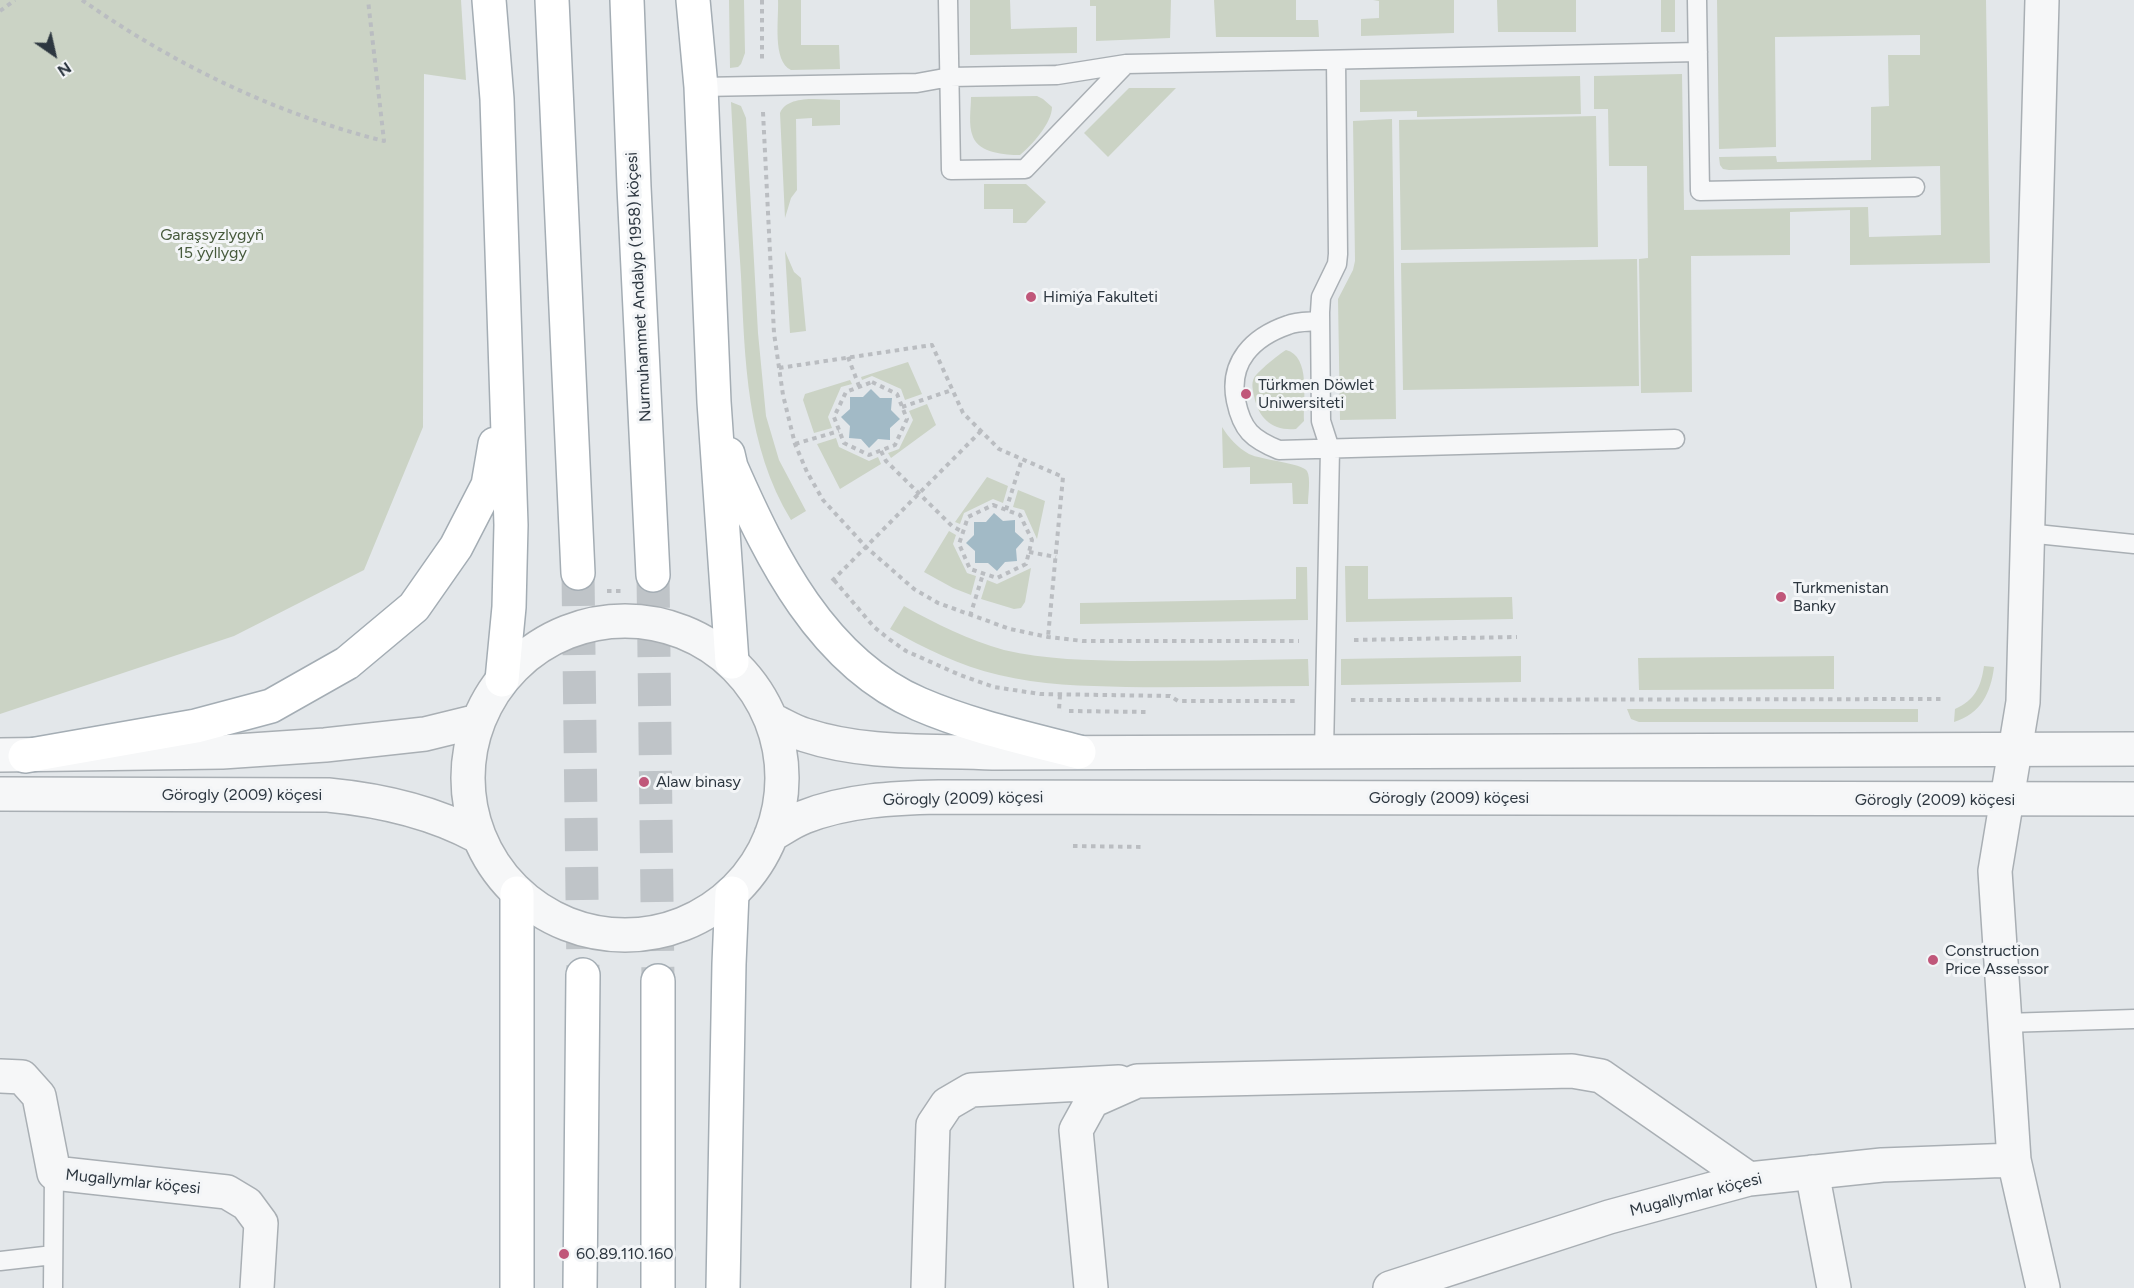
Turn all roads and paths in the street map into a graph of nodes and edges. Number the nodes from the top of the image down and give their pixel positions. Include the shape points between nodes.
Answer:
1 (15, 0) edge
2 (82, 0) edge
3 (368, 0) edge
4 (489, 0) edge
5 (552, 0) edge
6 (627, 0) edge
7 (693, 0) edge
8 (762, 0) edge
9 (948, 0) edge
10 (1697, 0) edge
11 (2042, 0) edge
12 (0, 11) edge
13 (1698, 52) junction
14 (1336, 60) junction
15 (1126, 64) junction
16 (950, 76) junction
17 (762, 86) junction
18 (701, 87) junction
19 (1915, 187) dead end
20 (1320, 321) junction
21 (848, 357) junction
22 (779, 368) junction
23 (506, 380) junction
24 (859, 386) junction
25 (952, 390) junction
26 (714, 402) junction
27 (902, 407) junction
28 (839, 431) junction
29 (981, 431) junction
30 (1675, 439) dead end
31 (795, 444) junction
32 (1330, 448) junction
33 (881, 451) junction
34 (1022, 459) junction
35 (919, 494) junction
36 (1006, 510) junction
37 (963, 532) junction
38 (2027, 534) junction
39 (2134, 544) edge
40 (866, 548) junction
41 (1029, 552) junction
42 (1056, 557) junction
43 (578, 573) tunnel mouth
44 (983, 573) junction
45 (653, 575) tunnel mouth
46 (834, 579) junction
47 (826, 587) dead end
48 (970, 616) junction
49 (1048, 637) junction
50 (1517, 637) dead end
51 (1326, 641) junction
52 (732, 662) junction
53 (502, 680) junction
54 (1060, 695) junction
55 (1941, 699) dead end
56 (1325, 700) junction
57 (1147, 712) dead end
58 (772, 720) junction
59 (478, 721) junction
60 (2134, 749) edge
61 (2016, 750) junction
62 (1079, 752) junction
63 (1324, 752) junction
64 (12, 756) edge
65 (0, 794) edge
66 (2134, 799) edge
67 (2007, 800) junction
68 (477, 836) junction
69 (771, 836) junction
70 (1073, 846) dead end
71 (1144, 847) dead end
72 (517, 893) junction
73 (732, 893) junction
74 (583, 975) tunnel mouth
75 (658, 981) tunnel mouth
76 (2134, 1019) edge
77 (2006, 1023) junction
78 (0, 1076) edge
79 (1137, 1081) junction
80 (2013, 1160) junction
81 (1812, 1172) junction
82 (54, 1173) junction
83 (1749, 1179) junction
84 (53, 1255) junction
85 (0, 1261) edge
86 (53, 1288) edge
87 (257, 1288) edge
88 (517, 1288) edge
89 (580, 1288) edge
90 (658, 1288) edge
91 (723, 1288) edge
92 (928, 1288) edge
93 (1090, 1288) edge
94 (1390, 1288) edge
95 (1834, 1288) edge
96 (2043, 1288) edge

1 - 12 path
2 - 3 path via 141,38 237,90 343,131 384,141
4 - 23 main road via 497,99
5 - 43 main road
6 - 45 main road, Nurmuhammet Andalyp (1958) köçesi
7 - 18 main road
8 - 17 path
9 - 16 lane
10 - 13 lane
11 - 38 street
13 - 14 lane
13 - 19 lane via 1700,191
14 - 15 lane
14 - 20 lane via 1338,254 1321,297
15 - 16 lane via 1057,75
15 - 16 lane via 1025,169 951,170
16 - 17 lane via 917,83
17 - 18 lane
17 - 22 path
18 - 26 main road
20 - 32 lane via 1322,421
20 - 32 lane via 1290,324 1249,348 1236,366 1234,389 1247,431 1258,441 1279,450
21 - 22 path
21 - 24 path
21 - 25 path via 932,345
22 - 31 path
23 - 53 main road via 511,525
23 - 64 main road via 488,485 456,547 414,607 348,663 271,706 196,726
24 - 27 path via 872,382 897,393
24 - 28 path via 846,392 834,417
25 - 27 path
25 - 29 path via 963,414
26 - 52 main road
26 - 62 main road via 731,467 765,542 802,603 844,651 888,687 917,703 972,723
27 - 33 path via 907,419 896,445
28 - 31 path
28 - 33 path via 843,443 869,455
29 - 34 path via 999,449
29 - 35 path
30 - 32 lane
31 - 40 path via 823,500
32 - 51 lane
33 - 35 path
34 - 36 path
34 - 42 path via 1063,477
35 - 37 path
35 - 40 path
36 - 37 path via 993,505 968,517
36 - 41 path via 1020,514 1032,540
37 - 44 path via 958,544 970,569
38 - 39 lane
38 - 61 street via 2023,702
40 - 46 path
40 - 48 path via 914,590
41 - 42 path
41 - 44 path via 1026,564 997,578
42 - 49 path
44 - 48 path
46 - 47 path
46 - 54 path via 874,627 906,651 994,687
48 - 49 path via 1010,630
49 - 51 path via 1083,641
50 - 51 path
51 - 56 lane
52 - 53 street via 694,636 660,625 625,620 579,627 557,636 536,648
52 - 58 street via 762,699
53 - 59 street
54 - 56 path via 1170,696 1178,701
54 - 57 path via 1059,710
55 - 56 path
56 - 63 lane
58 - 62 street via 805,735 895,751
58 - 69 street via 779,743 782,789
59 - 64 street via 425,734 314,746
59 - 68 street via 467,766 467,790
60 - 61 street
61 - 63 street
61 - 67 street
62 - 63 street
65 - 68 street, Görogly (2009) köçesi via 328,795 422,812
66 - 67 street, Görogly (2009) köçesi
67 - 69 street, Görogly (2009) köçesi via 939,796 886,799 832,809 803,817
67 - 77 street via 1995,871
68 - 72 street via 488,857
69 - 73 street via 755,866
70 - 71 path
72 - 73 street via 556,920 578,929 624,935 648,934 693,920
72 - 88 main road
73 - 91 main road
74 - 89 main road
75 - 90 main road
76 - 77 lane
77 - 80 street
78 - 82 street, Mugallymlar köçesi via 22,1077 39,1095
79 - 83 street via 1572,1071 1601,1076
79 - 92 street via 971,1090 947,1104 933,1125
79 - 93 street via 1092,1101 1076,1130
80 - 81 street, Mugallymlar köçesi
80 - 96 street
81 - 83 street, Mugallymlar köçesi
81 - 95 street
82 - 84 lane
82 - 87 street, Mugallymlar köçesi via 227,1192 247,1204 261,1223
83 - 94 street, Mugallymlar köçesi via 1609,1217
84 - 85 lane
84 - 86 lane

